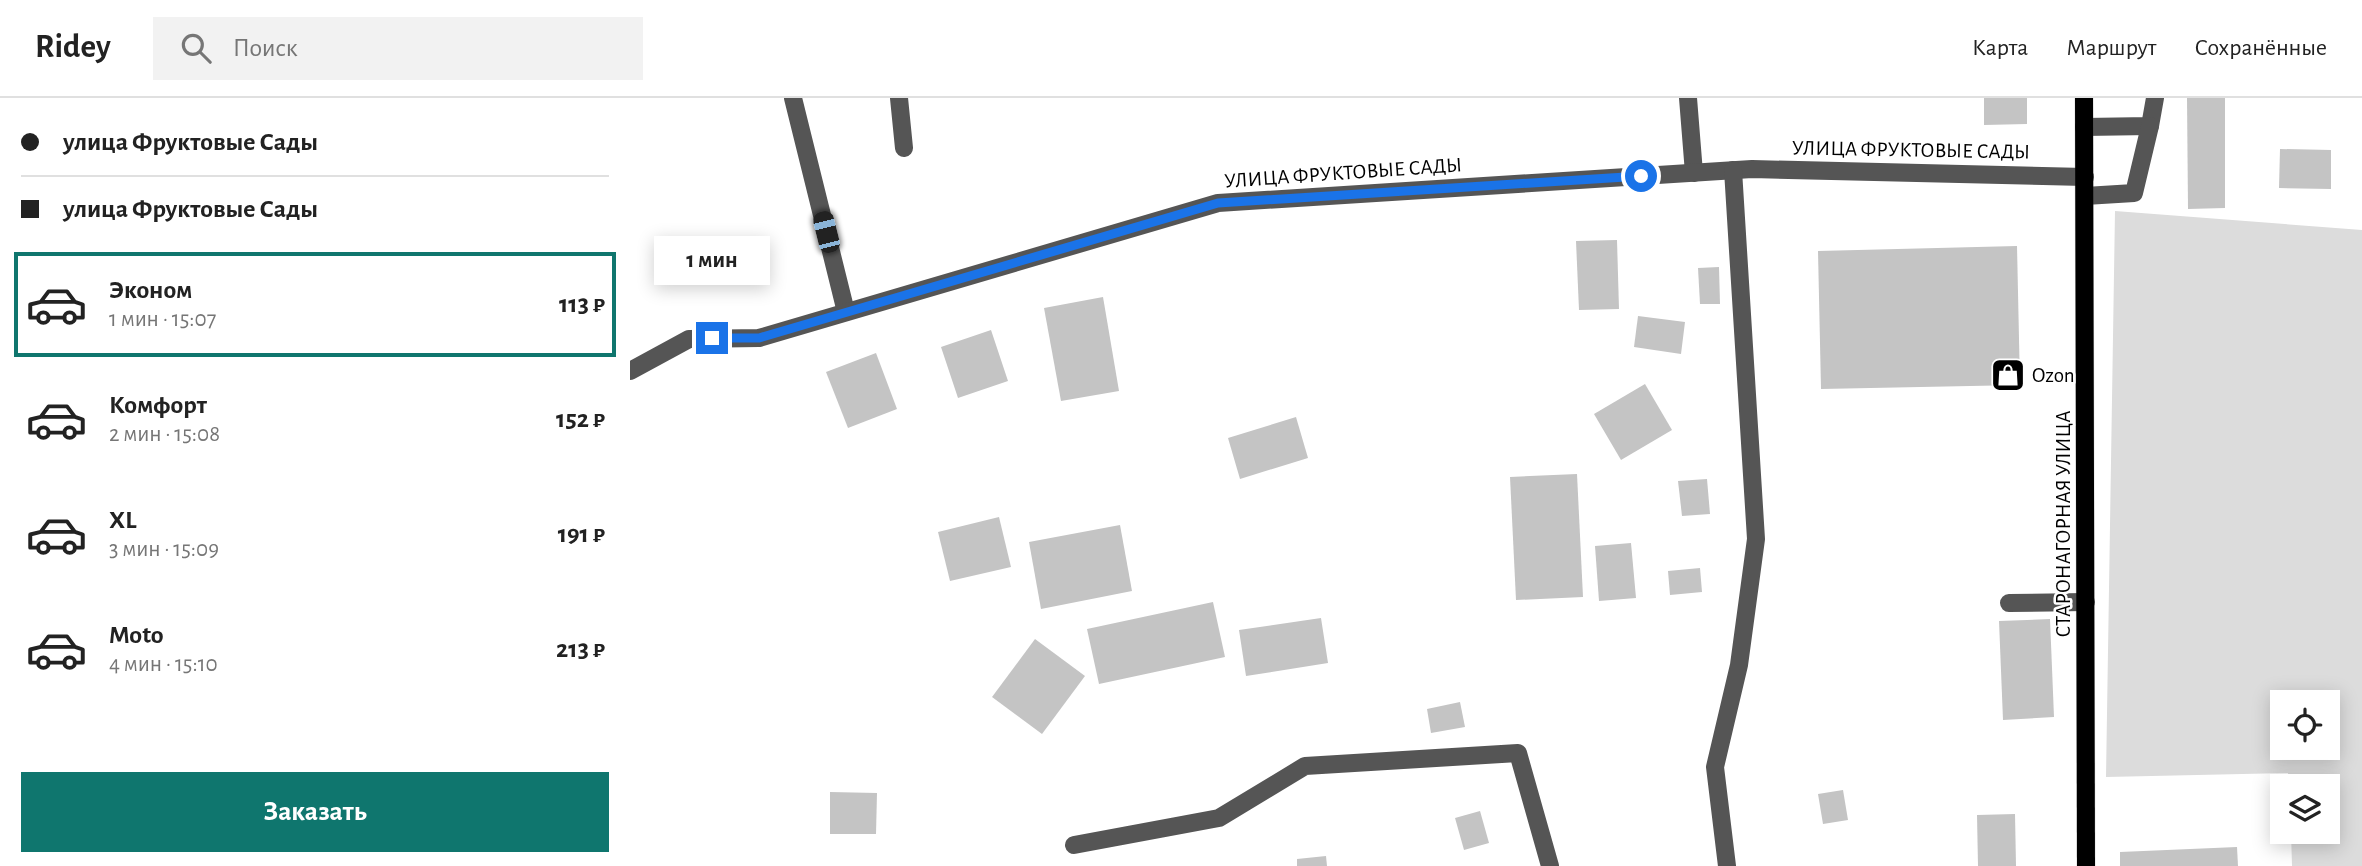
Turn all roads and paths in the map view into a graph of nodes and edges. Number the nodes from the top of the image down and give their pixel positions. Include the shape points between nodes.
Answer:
1 (793, 98) edge
2 (899, 98) edge
3 (1688, 98) edge
4 (2084, 98) edge
5 (2155, 98) edge
6 (2150, 126) junction
7 (2084, 127) junction
8 (904, 148) dead end
9 (1733, 170) junction
10 (1694, 173) junction
11 (2085, 177) junction
12 (2085, 196) junction
13 (846, 312) junction
14 (630, 371) edge
15 (2086, 602) junction
16 (2009, 603) dead end
17 (1074, 845) dead end
18 (1550, 866) edge
19 (1727, 866) edge
20 (2086, 866) edge

1 - 13 street
2 - 8 street
3 - 10 street
4 - 7 main road, СТАРОНАГОРНАЯ УЛИЦА
5 - 6 street
6 - 7 street
6 - 12 street via 2134,193
7 - 11 main road, СТАРОНАГОРНАЯ УЛИЦА
9 - 10 street, УЛИЦА ФРУКТОВЫЕ САДЫ
9 - 11 street, УЛИЦА ФРУКТОВЫЕ САДЫ
9 - 19 street via 1756,539 1739,665 1715,767
10 - 13 street, УЛИЦА ФРУКТОВЫЕ САДЫ via 1218,203
11 - 12 main road, СТАРОНАГОРНАЯ УЛИЦА
12 - 15 main road, СТАРОНАГОРНАЯ УЛИЦА
13 - 14 street, УЛИЦА ФРУКТОВЫЕ САДЫ via 759,338 689,339
15 - 16 street
15 - 20 main road, СТАРОНАГОРНАЯ УЛИЦА
17 - 18 street via 1219,818 1306,766 1518,753

